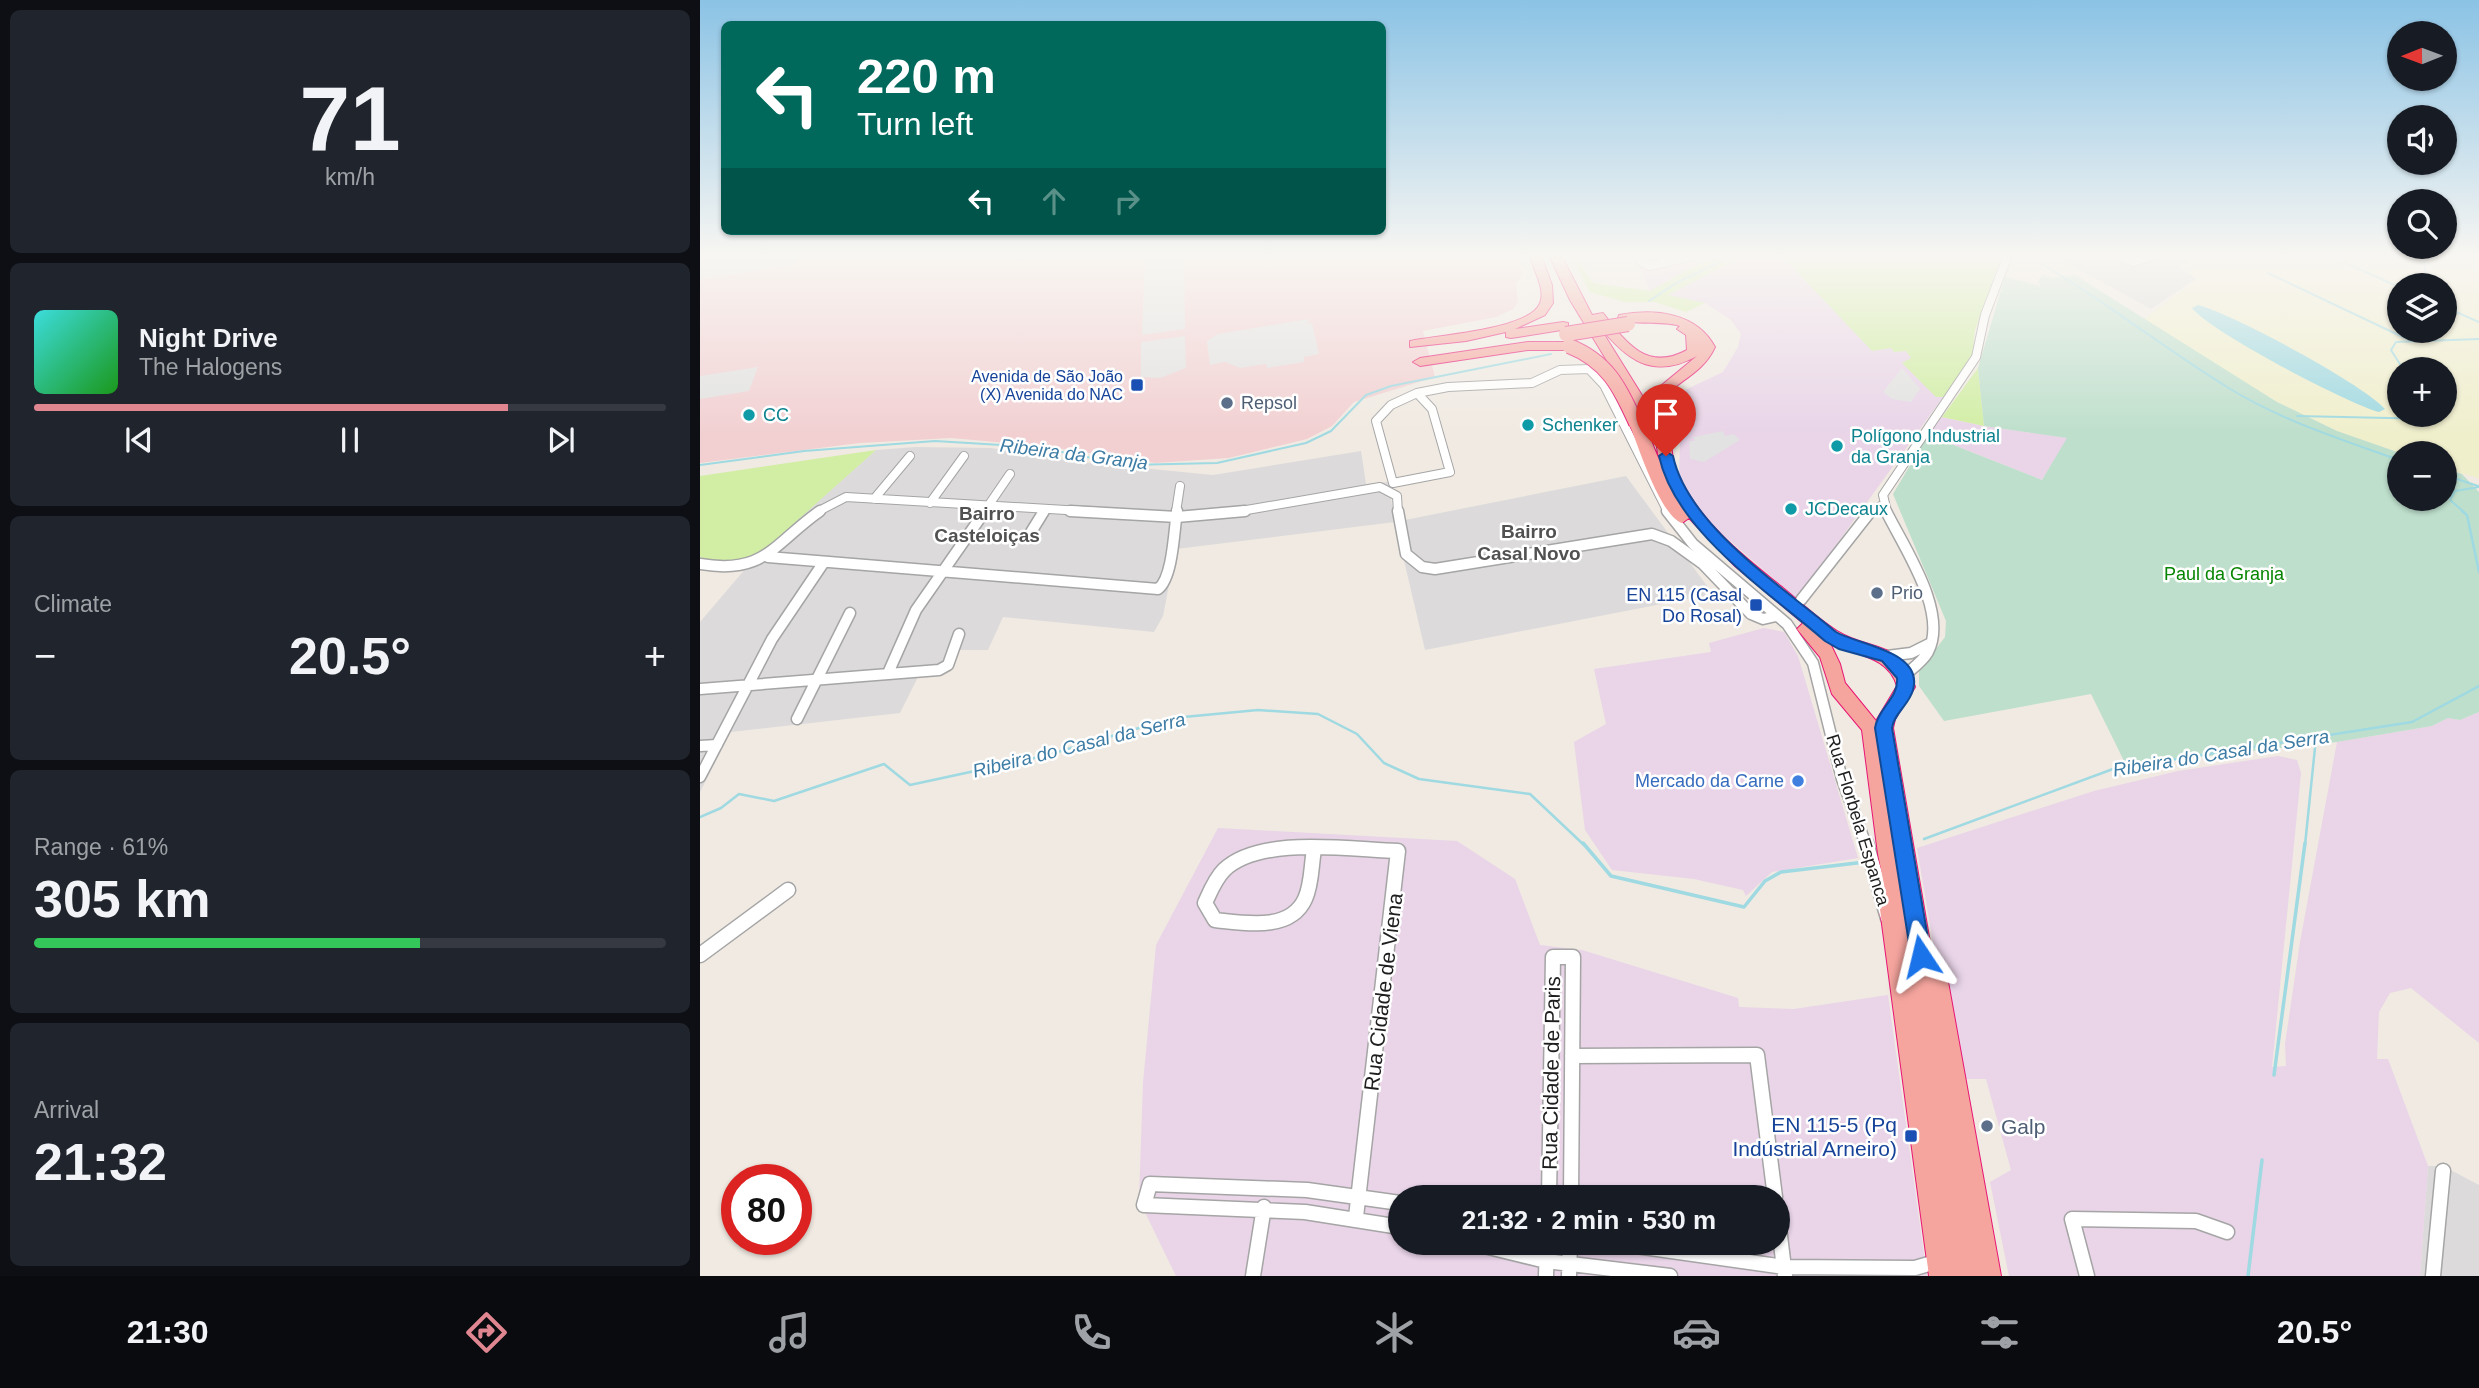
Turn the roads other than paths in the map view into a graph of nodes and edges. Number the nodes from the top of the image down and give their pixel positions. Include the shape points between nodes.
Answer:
1 (1537, 315) edge
2 (1578, 315) edge
3 (1585, 315) edge
4 (1596, 315) edge
5 (1597, 315) edge
6 (1985, 315) edge
7 (1626, 321) junction
8 (1566, 335) junction
9 (1465, 336) junction
10 (1589, 369) junction
11 (1416, 392) junction
12 (1662, 439) junction
13 (910, 456) dead end
14 (964, 456) dead end
15 (1010, 474) dead end
16 (1180, 486) dead end
17 (1664, 491) junction
18 (874, 499) junction
19 (930, 503) junction
20 (1883, 505) junction
21 (988, 507) junction
22 (1044, 511) junction
23 (1177, 517) junction
24 (1028, 537) dead end
25 (768, 557) junction
26 (824, 562) junction
27 (700, 564) edge
28 (944, 572) junction
29 (1801, 600) dead end
30 (850, 613) dead end
31 (1776, 616) junction
32 (959, 634) dead end
33 (1931, 643) junction
34 (1860, 649) junction
35 (1887, 656) junction
36 (1833, 670) junction
37 (889, 671) junction
38 (1905, 675) junction
39 (817, 678) junction
40 (748, 685) junction
41 (700, 689) edge
42 (1851, 701) junction
43 (1893, 705) junction
44 (797, 719) dead end
45 (717, 745) junction
46 (700, 746) edge
47 (1890, 769) junction
48 (700, 777) edge
49 (1314, 850) junction
50 (1888, 854) junction
51 (788, 890) dead end
52 (1892, 934) junction
53 (700, 955) edge
54 (1572, 1056) junction
55 (2443, 1171) dead end
56 (1549, 1185) edge
57 (1571, 1185) edge
58 (1773, 1185) edge
59 (1359, 1195) junction
60 (1388, 1201) edge
61 (1264, 1207) junction
62 (1356, 1217) junction
63 (1388, 1224) edge
64 (2227, 1233) dead end
65 (1507, 1255) edge
66 (1687, 1255) edge
67 (1546, 1268) edge
68 (1569, 1270) edge
69 (1784, 1271) edge
70 (1946, 1271) edge
71 (1253, 1276) edge
72 (1670, 1276) edge
73 (1974, 1276) edge
74 (1988, 1276) edge
75 (2087, 1276) edge
76 (2433, 1276) edge

1 - 9 highway via 1514,326
2 - 10 highway via 1596,350
3 - 17 highway via 1636,397
4 - 12 highway via 1645,396
5 - 7 highway via 1617,340 1642,360 1672,364 1694,352 1692,333 1679,326
6 - 20 street via 1976,357 1891,481
7 - 8 highway, bridge
7 - 12 highway via 1668,318 1687,323 1698,330 1708,347 1696,366 1658,394
8 - 9 highway
8 - 9 highway via 1528,346 1417,354
8 - 17 highway, bridge via 1609,369
10 - 11 street via 1562,371 1526,384 1436,387
10 - 31 street, Rua Florbela Espanca via 1619,412 1671,519
11 - 11 street via 1386,406 1376,421 1393,483 1450,472 1432,409
12 - 34 highway via 1670,473 1707,531 1831,636
13 - 18 street
14 - 19 street
15 - 21 street
16 - 23 street
17 - 36 highway via 1697,535 1820,642
18 - 19 street
18 - 25 street via 837,500
19 - 21 street
20 - 29 street via 1863,519
20 - 33 street via 1931,605
21 - 22 street
21 - 28 street
22 - 23 street
22 - 24 street
23 - 28 street via 1165,584 1157,589
23 - 31 street via 1380,487 1397,496 1404,554 1411,565 1422,569 1662,535 1726,586 1755,617
25 - 26 street
25 - 27 street via 726,569
26 - 28 street
26 - 40 street via 784,618
28 - 37 street via 905,629
30 - 39 street
31 - 52 street, Rua Florbela Espanca via 1795,634 1813,663 1842,779
32 - 37 street via 948,665 939,670
33 - 35 street via 1911,653
33 - 38 street via 1930,650
34 - 35 highway
34 - 36 highway via 1838,660
35 - 38 highway
36 - 42 highway via 1834,681
37 - 39 street
38 - 43 highway via 1902,697
39 - 40 street
39 - 44 street
40 - 41 street
40 - 45 street
42 - 43 highway via 1865,707
42 - 50 highway via 1871,730
43 - 47 highway via 1884,728
45 - 46 street
45 - 48 street
47 - 73 highway
47 - 74 highway via 1908,818
49 - 49 street, Rua Cidade de Viena via 1304,902 1291,917 1244,923 1215,920 1205,903 1227,867 1252,853
49 - 59 street, Rua Cidade de Viena via 1398,851
50 - 52 highway
50 - 70 highway via 1905,936
51 - 53 street
52 - 70 highway
54 - 56 street, Rua Cidade de Paris via 1573,957 1553,957
54 - 57 street, Rua Cidade de Paris
54 - 58 street via 1757,1055
55 - 76 street
59 - 60 street
59 - 61 street via 1283,1187 1150,1184 1144,1205
59 - 62 street, Rua Cidade de Viena
61 - 62 street
61 - 71 street
62 - 63 street
64 - 75 street via 2196,1221 2072,1219
65 - 67 street
66 - 69 street
67 - 68 street
68 - 72 street
69 - 70 street

